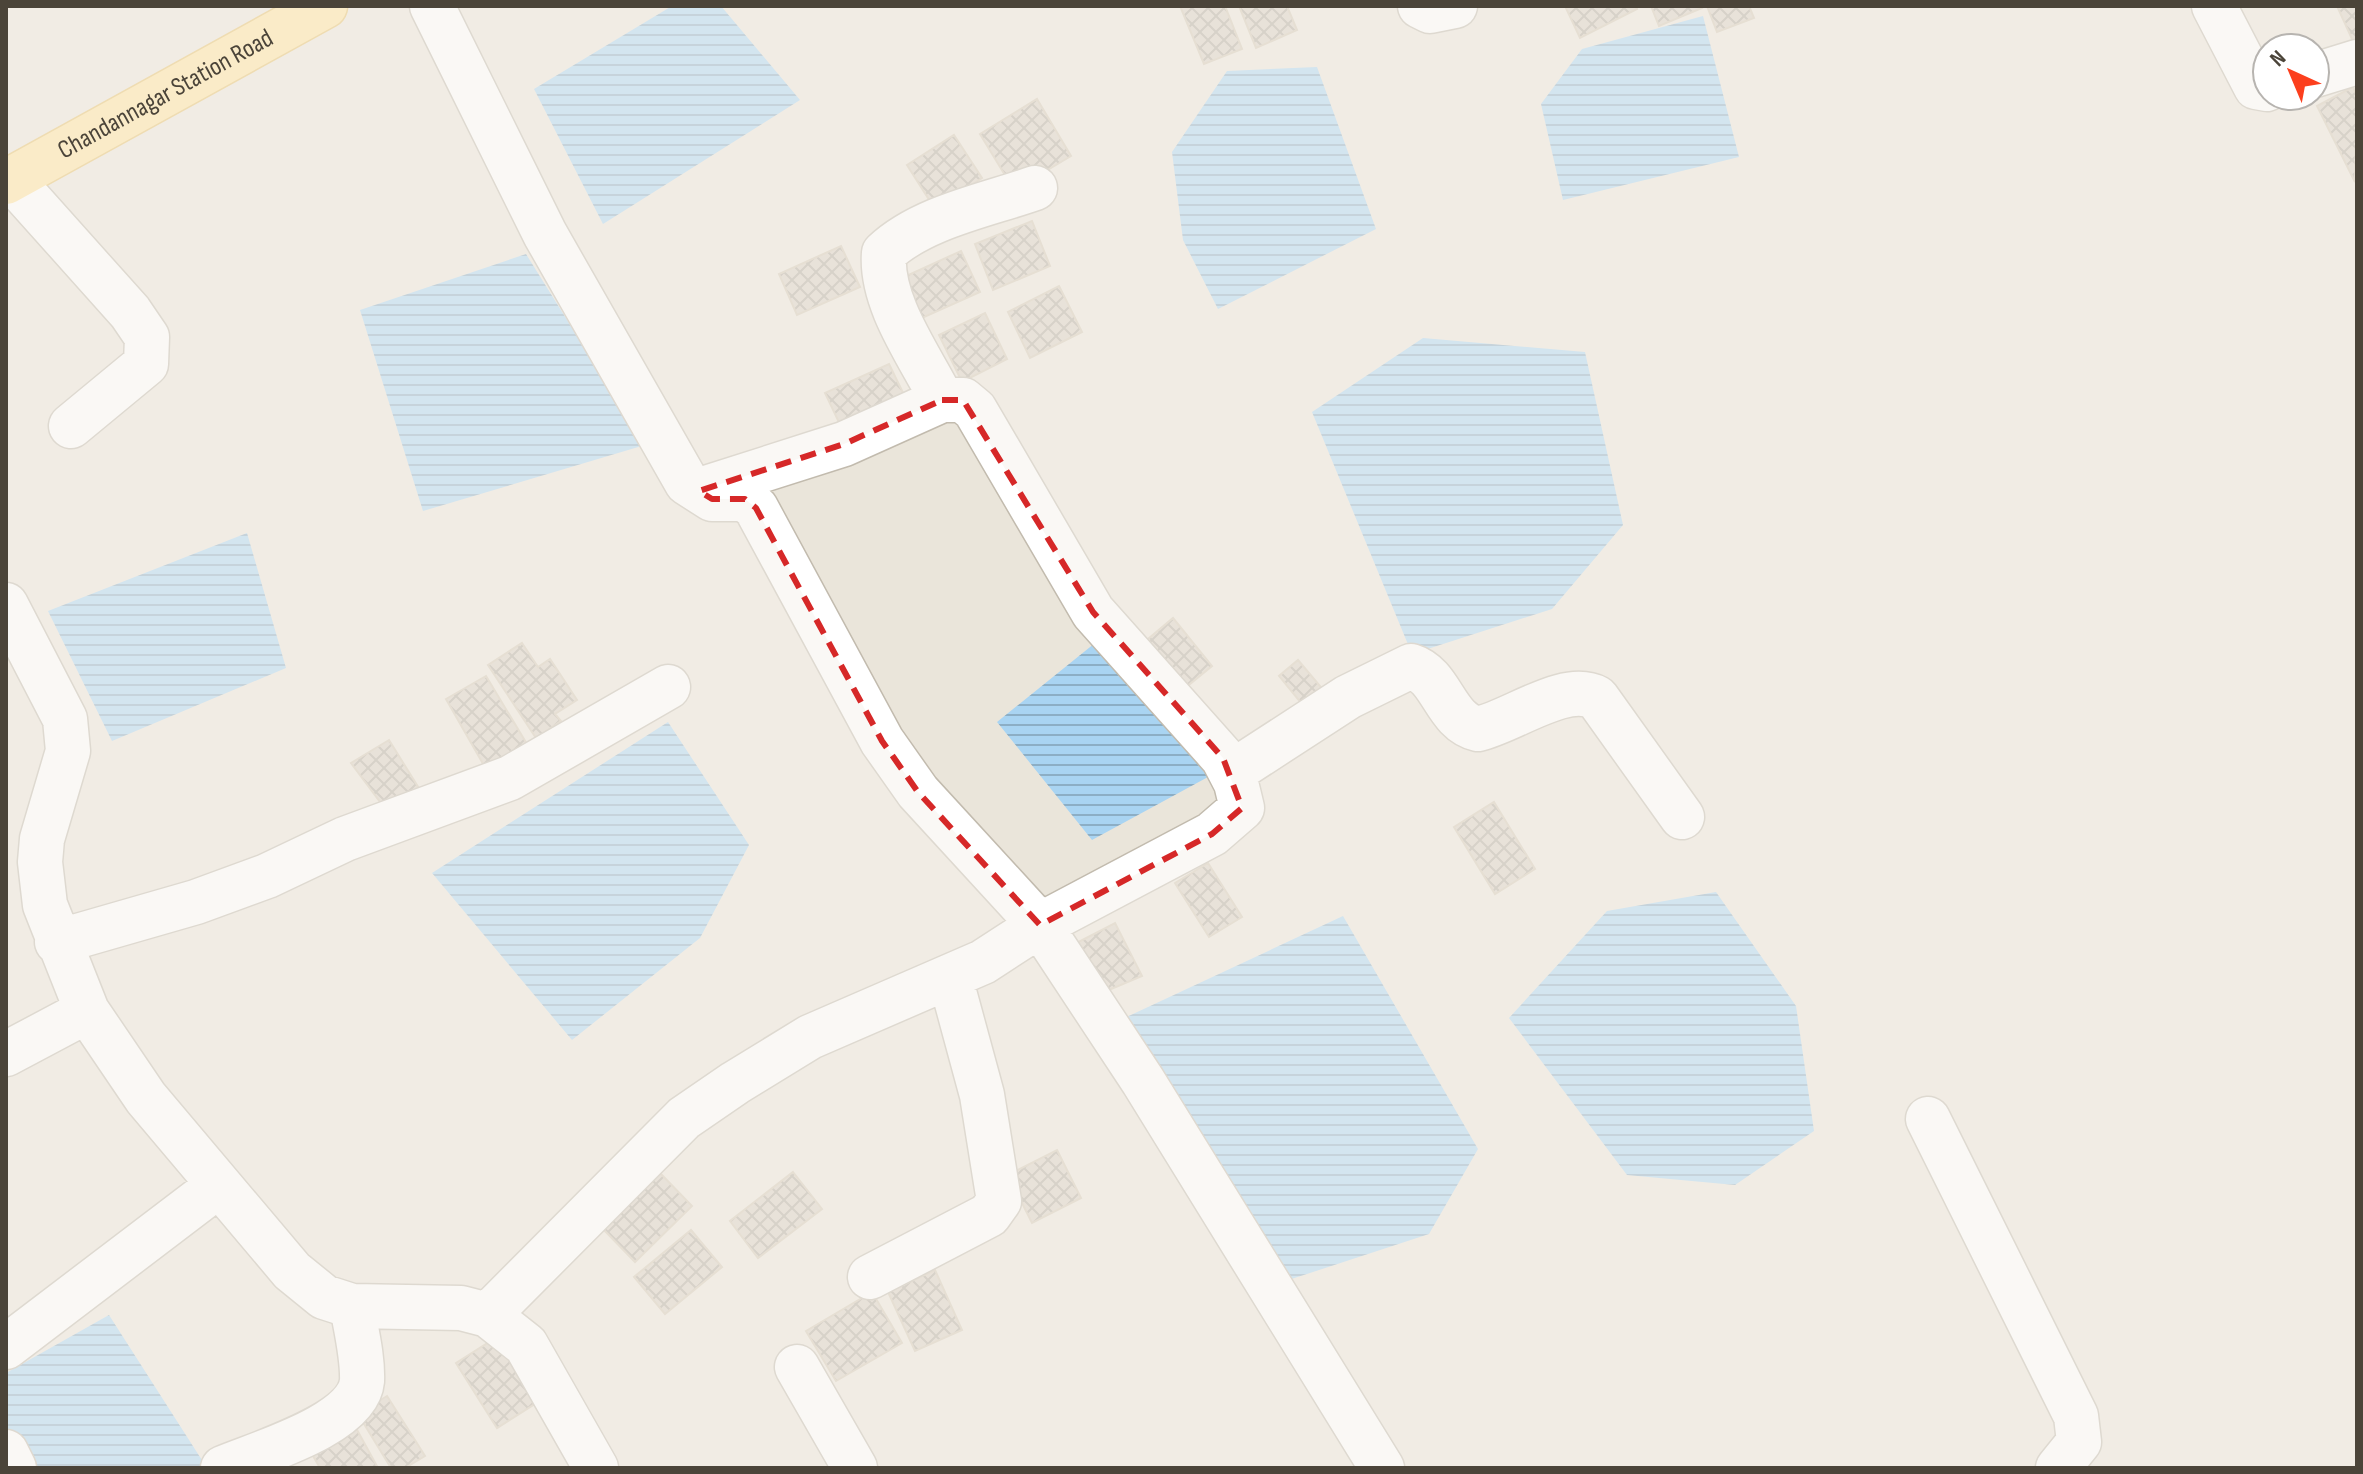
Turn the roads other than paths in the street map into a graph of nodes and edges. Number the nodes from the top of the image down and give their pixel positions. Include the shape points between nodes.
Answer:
1 (432, 6) edge
2 (1420, 6) edge
3 (1455, 6) edge
4 (2214, 6) edge
5 (311, 9) edge
6 (2357, 62) edge
7 (2331, 70) edge
8 (2251, 81) edge
9 (9, 180) edge
10 (1035, 188) dead end
11 (942, 400) junction
12 (71, 426) dead end
13 (699, 491) junction
14 (6, 605) edge
15 (668, 687) dead end
16 (1231, 773) junction
17 (1682, 817) dead end
18 (1040, 925) junction
19 (57, 942) junction
20 (950, 977) junction
21 (87, 1011) junction
22 (6, 1054) edge
23 (1928, 1119) dead end
24 (219, 1185) junction
25 (870, 1277) dead end
26 (352, 1306) junction
27 (488, 1315) junction
28 (6, 1347) edge
29 (797, 1367) dead end
30 (6, 1452) edge
31 (14, 1468) edge
32 (223, 1468) edge
33 (596, 1468) edge
34 (855, 1468) edge
35 (1382, 1468) edge
36 (2058, 1468) edge

1 - 13 street via 545,234 687,483
2 - 3 street via 1430,11
4 - 8 street
5 - 9 main road, Chandannagar Station Road
6 - 7 street
9 - 12 street via 98,273 147,337 146,364
10 - 11 street via 927,226 884,253 890,297
11 - 13 street via 844,444
11 - 16 street via 963,400 975,410 1093,612
13 - 18 street via 712,499 745,499 756,508 882,741 918,792
14 - 19 street via 65,719 68,751 40,862 45,905
15 - 19 street via 510,778 345,839 239,887
16 - 17 street via 1348,697 1411,666 1422,669 1465,726 1478,729 1566,695 1584,691 1597,698
16 - 18 street via 1242,808 1212,834
18 - 20 street
18 - 35 street via 1143,1081
19 - 21 street
20 - 25 street via 982,1095 999,1201 989,1215
20 - 27 street via 810,1037 684,1118
21 - 22 street
21 - 24 street via 146,1098
23 - 36 street via 2076,1416 2079,1442
24 - 26 street via 292,1271 324,1297
24 - 28 street
26 - 27 street via 461,1308
26 - 32 street via 361,1372 357,1398 315,1430
27 - 33 street via 526,1345
29 - 34 street
30 - 31 street

